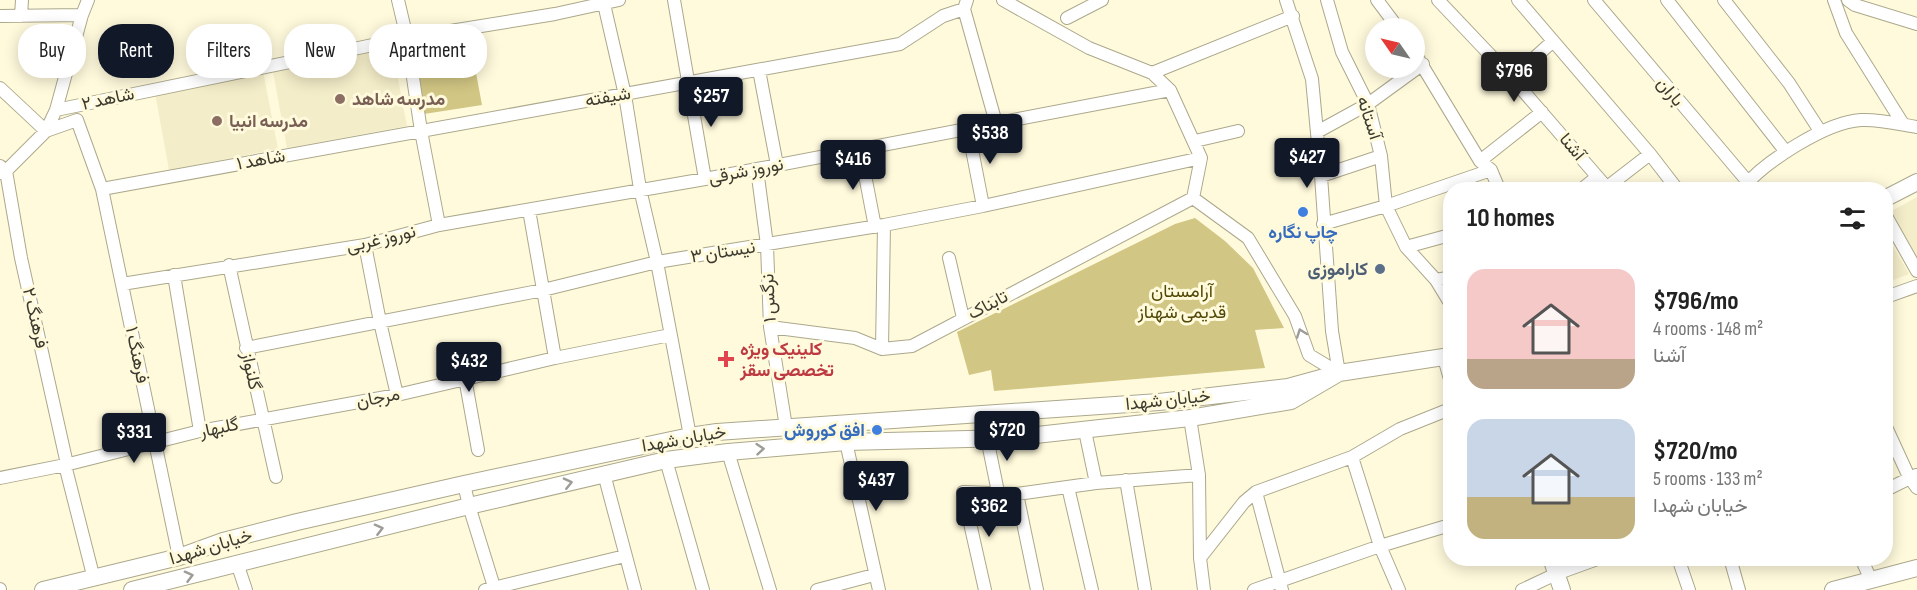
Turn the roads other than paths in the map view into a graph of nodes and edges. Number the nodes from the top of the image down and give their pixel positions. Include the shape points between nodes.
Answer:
1 (22, 0) edge
2 (88, 0) edge
3 (398, 0) edge
4 (553, 0) edge
5 (619, 0) edge
6 (674, 0) edge
7 (1003, 0) edge
8 (1100, 0) edge
9 (1286, 0) edge
10 (1326, 0) edge
11 (1377, 0) edge
12 (1518, 0) edge
13 (1594, 0) edge
14 (1667, 0) edge
15 (1724, 0) edge
16 (1834, 0) edge
17 (1848, 0) edge
18 (1444, 2) edge
19 (604, 4) junction
20 (965, 5) edge
21 (555, 14) junction
22 (82, 15) junction
23 (1293, 15) junction
24 (0, 16) edge
25 (21, 16) junction
26 (1067, 18) dead end
27 (1390, 18) edge
28 (404, 24) edge
29 (1917, 24) edge
30 (487, 25) edge
31 (1552, 42) junction
32 (369, 46) edge
33 (1425, 67) edge
34 (759, 70) junction
35 (1152, 73) junction
36 (413, 78) edge
37 (1404, 78) edge
38 (1512, 78) junction
39 (687, 82) junction
40 (0, 88) edge
41 (1170, 90) junction
42 (625, 95) junction
43 (1368, 104) junction
44 (56, 110) junction
45 (1542, 112) junction
46 (996, 123) junction
47 (1903, 124) junction
48 (1917, 127) edge
49 (968, 129) junction
50 (46, 130) junction
51 (1238, 130) dead end
52 (421, 131) junction
53 (1820, 131) junction
54 (1317, 132) junction
55 (1195, 141) junction
56 (860, 149) junction
57 (1786, 152) junction
58 (1650, 154) junction
59 (1381, 156) junction
60 (1201, 158) junction
61 (1480, 161) junction
62 (777, 165) junction
63 (757, 169) junction
64 (2, 170) edge
65 (1491, 170) junction
66 (1321, 176) junction
67 (1597, 177) junction
68 (705, 179) junction
69 (1456, 182) edge
70 (1496, 182) edge
71 (1591, 182) edge
72 (1602, 182) edge
73 (1615, 182) edge
74 (1672, 182) edge
75 (1742, 182) edge
76 (1750, 182) edge
77 (1917, 182) edge
78 (1443, 186) edge
79 (102, 189) junction
80 (640, 189) junction
81 (1893, 194) edge
82 (1193, 198) junction
83 (1386, 206) junction
84 (982, 207) junction
85 (529, 210) junction
86 (1323, 224) junction
87 (439, 225) junction
88 (880, 226) junction
89 (1893, 228) edge
90 (1443, 237) edge
91 (365, 245) junction
92 (767, 245) junction
93 (1406, 247) junction
94 (949, 258) dead end
95 (657, 262) junction
96 (229, 265) junction
97 (1917, 271) edge
98 (174, 275) junction
99 (1443, 278) edge
100 (1436, 280) junction
101 (122, 284) junction
102 (1917, 286) edge
103 (543, 290) junction
104 (1443, 292) edge
105 (1893, 295) edge
106 (963, 318) junction
107 (380, 322) junction
108 (770, 327) junction
109 (670, 335) junction
110 (246, 348) junction
111 (882, 349) junction
112 (555, 358) junction
113 (1443, 358) edge
114 (1339, 373) junction
115 (465, 378) junction
116 (397, 395) junction
117 (1443, 412) edge
118 (1190, 418) junction
119 (262, 419) junction
120 (786, 427) junction
121 (200, 431) junction
122 (1085, 431) junction
123 (690, 436) junction
124 (987, 438) junction
125 (1893, 440) edge
126 (846, 442) junction
127 (156, 443) junction
128 (478, 450) dead end
129 (728, 452) junction
130 (1352, 457) junction
131 (666, 460) junction
132 (66, 465) junction
133 (604, 474) junction
134 (1199, 475) junction
135 (1913, 476) edge
136 (276, 477) dead end
137 (0, 478) edge
138 (1126, 480) junction
139 (464, 483) junction
140 (1096, 483) junction
141 (1893, 486) edge
142 (1068, 487) junction
143 (1917, 488) edge
144 (998, 492) junction
145 (1256, 492) junction
146 (1017, 494) junction
147 (468, 506) junction
148 (1443, 527) edge
149 (1380, 546) junction
150 (625, 556) junction
151 (179, 557) junction
152 (1200, 558) junction
153 (237, 563) junction
154 (1578, 566) edge
155 (1681, 566) edge
156 (1732, 566) edge
157 (1865, 566) edge
158 (1917, 568) edge
159 (1556, 574) edge
160 (874, 575) junction
161 (94, 579) junction
162 (1871, 580) junction
163 (1280, 585) edge
164 (492, 589) edge
165 (43, 590) edge
166 (132, 590) edge
167 (246, 590) edge
168 (635, 590) edge
169 (703, 590) edge
170 (770, 590) edge
171 (817, 590) edge
172 (879, 590) edge
173 (985, 590) edge
174 (1037, 590) edge
175 (1092, 590) edge
176 (1145, 590) edge
177 (1204, 590) edge
178 (1254, 590) edge
179 (1399, 590) edge
180 (1522, 590) edge
181 (1689, 590) edge
182 (1739, 590) edge
183 (1833, 590) edge

1 - 25 street
2 - 22 street
3 - 28 street
4 - 21 street
5 - 19 street, شاهد ۲
6 - 39 street
7 - 35 street via 1089,48
8 - 26 street
9 - 23 street
10 - 43 street, آستانه via 1342,52
11 - 27 street
12 - 31 street
13 - 75 street, باران
14 - 57 street
15 - 53 street via 1790,83
16 - 47 street via 1846,33
17 - 29 street
18 - 38 street, آشنا
19 - 21 street, شاهد ۲
19 - 42 street
20 - 34 street, شیفته via 900,44
20 - 46 street
21 - 30 street, شاهد ۲
22 - 25 street
22 - 44 street
23 - 35 street
23 - 54 street via 1312,79
24 - 25 street
31 - 38 street
31 - 58 street
32 - 44 street, شاهد ۲
33 - 61 street
34 - 39 street, شیفته
34 - 62 street
35 - 41 street
36 - 52 street
37 - 43 street
38 - 45 street, آشنا
39 - 42 street, شیفته
39 - 68 street
40 - 50 street
41 - 46 street, نوروز شرقی
41 - 55 street
42 - 52 street, شیفته
42 - 80 street
43 - 54 street
43 - 59 street, آستانه
44 - 50 street
45 - 61 street
45 - 67 street, آشنا
46 - 49 street, نوروز شرقی
47 - 48 street
47 - 53 street via 1860,120
49 - 56 street, نوروز شرقی
49 - 84 street
50 - 64 street
50 - 79 street, فرهنگ ۱ via 77,120
51 - 55 street
52 - 79 street, شاهد ۱
52 - 87 street
53 - 57 street
54 - 66 street
55 - 60 street
56 - 62 street, نوروز شرقی
56 - 88 street
57 - 76 street
58 - 73 street
58 - 74 street
59 - 66 street
59 - 83 street, آستانه
60 - 82 street
60 - 84 street, نیستان ۳
61 - 65 street
62 - 63 street, نوروز شرقی
63 - 68 street, نوروز شرقی
63 - 92 street, نرگس ۱
64 - 132 street, فرهنگ ۲
65 - 69 street
65 - 70 street
66 - 86 street
67 - 71 street
67 - 72 street, آشنا
68 - 80 street, نوروز شرقی
77 - 81 main road
78 - 83 street
79 - 101 street, فرهنگ ۱
80 - 85 street, نوروز غربی
80 - 95 street
82 - 106 street, تابناک
114 -> 82 street via 1309,355 1295,316 1248,238
83 - 86 street
83 - 93 street
84 - 88 street, نیستان ۳
85 - 87 street, نوروز غربی
85 - 103 street
86 - 114 street
87 - 91 street, نوروز غربی
88 - 92 street, نیستان ۳
88 - 111 street
89 - 97 street
90 - 93 street
91 - 96 street, نوروز غربی
91 - 107 street
92 - 95 street, نیستان ۳
92 - 108 street, نرگس ۱
93 - 100 street
94 - 106 street
95 - 103 street, نیستان ۳
95 - 109 street
96 - 98 street, نوروز غربی
96 - 110 street, گلنواز
98 - 101 street, نوروز غربی
98 - 121 street
99 - 100 street
100 - 104 street
101 - 127 street, فرهنگ ۱
102 - 105 street
103 - 107 street, نیستان ۳
103 - 112 street
106 - 111 street, تابناک via 912,346
107 - 110 street, نیستان ۳
107 - 116 street
108 - 111 street, تابناک via 855,338
108 - 120 street, نرگس ۱
109 - 112 street, مرجان
109 - 123 street
110 - 119 street, گلنواز
112 - 115 street, مرجان
113 - 114 main road, خیابان شهدا
114 - 118 main road, خیابان شهدا via 1291,401
114 - 120 main road, خیابان شهدا via 1287,387 1159,402
115 - 116 street, مرجان
115 - 128 street
116 - 119 street, مرجان
117 - 130 street via 1400,429
118 - 122 main road, خیابان شهدا
118 - 134 street
119 - 121 street, گلبهار
119 - 136 street, گلنواز
120 - 123 main road, خیابان شهدا
121 - 127 street, گلبهار
122 - 124 main road, خیابان شهدا
122 - 140 street
123 - 139 main road, خیابان شهدا
124 - 126 main road, خیابان شهدا
124 - 144 street
125 - 135 street
129 -> 126 main road, خیابان شهدا
126 - 160 street
127 - 132 street, گلبهار
127 - 151 street, فرهنگ ۱
129 - 131 main road, خیابان شهدا
129 - 170 street
130 - 145 street
130 - 149 street
131 - 133 main road, خیابان شهدا
131 - 169 street
132 - 137 street, گلبهار
132 - 161 street, فرهنگ ۲
147 -> 133 main road, خیابان شهدا
133 - 150 street
134 - 138 street
134 - 152 street
135 - 141 street
135 - 143 street
138 - 140 street
138 - 176 street
139 - 147 street
139 - 151 main road, خیابان شهدا via 244,536
140 - 142 street
142 - 146 street
142 - 175 street
144 - 146 street
144 - 173 street via 963,492
145 - 152 street
145 - 163 street
146 - 174 street
153 -> 147 main road, خیابان شهدا
147 - 164 street
148 - 149 street
149 - 163 street
149 - 179 street
150 - 164 street
150 - 168 street
151 - 161 main road, خیابان شهدا
152 - 177 street
166 -> 153 main road, خیابان شهدا
153 - 167 street
154 - 159 street
155 - 181 street
156 - 182 street
157 - 162 street
158 - 162 main road
159 - 180 street
160 - 171 street
160 - 172 street
161 - 165 main road, خیابان شهدا
162 - 183 main road
163 - 178 street

